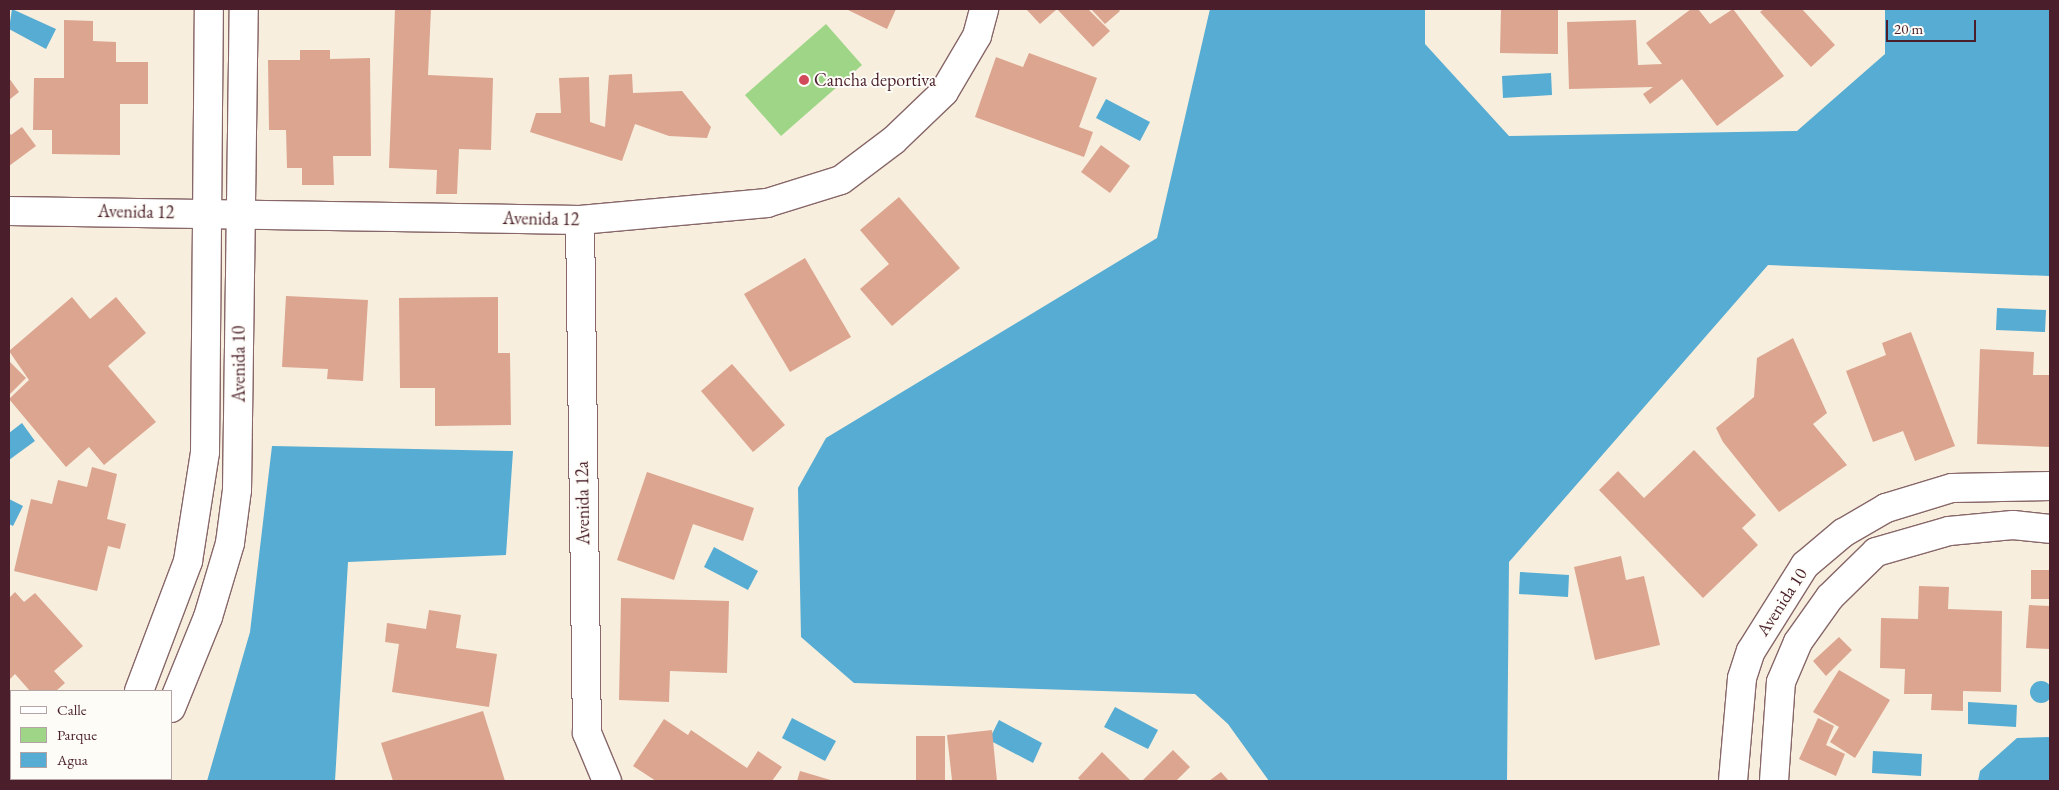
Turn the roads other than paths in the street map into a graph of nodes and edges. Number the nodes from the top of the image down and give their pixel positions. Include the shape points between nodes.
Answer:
1 (209, 9) edge
2 (244, 9) edge
3 (984, 9) edge
4 (9, 211) edge
5 (206, 213) junction
6 (240, 214) junction
7 (580, 220) junction
8 (2050, 486) edge
9 (2050, 529) edge
10 (174, 608) junction
11 (208, 617) junction
12 (139, 690) edge
13 (172, 706) edge
14 (607, 781) edge
15 (1733, 781) edge
16 (1774, 781) edge

1 - 5 street, Avenida 10
2 - 6 street, Avenida 10
3 - 7 street, Avenida 12 via 976,36 944,92 894,140 841,180 767,203
4 - 5 street, Avenida 12
5 - 6 street, Avenida 12
5 - 10 street, Avenida 10 via 205,452 188,561
6 - 7 street, Avenida 12
6 - 11 street, Avenida 10 via 237,490 230,543
7 - 14 street, Avenida 12a via 587,732
8 - 15 street, Avenida 10 via 1952,488 1886,508 1843,532 1805,565 1751,651 1742,678
9 - 16 street, Avenida 10 via 2013,525 1949,531 1876,552 1830,597 1798,642 1782,682
10 - 11 street
10 - 12 street, Avenida 10
11 - 13 street, Avenida 10

